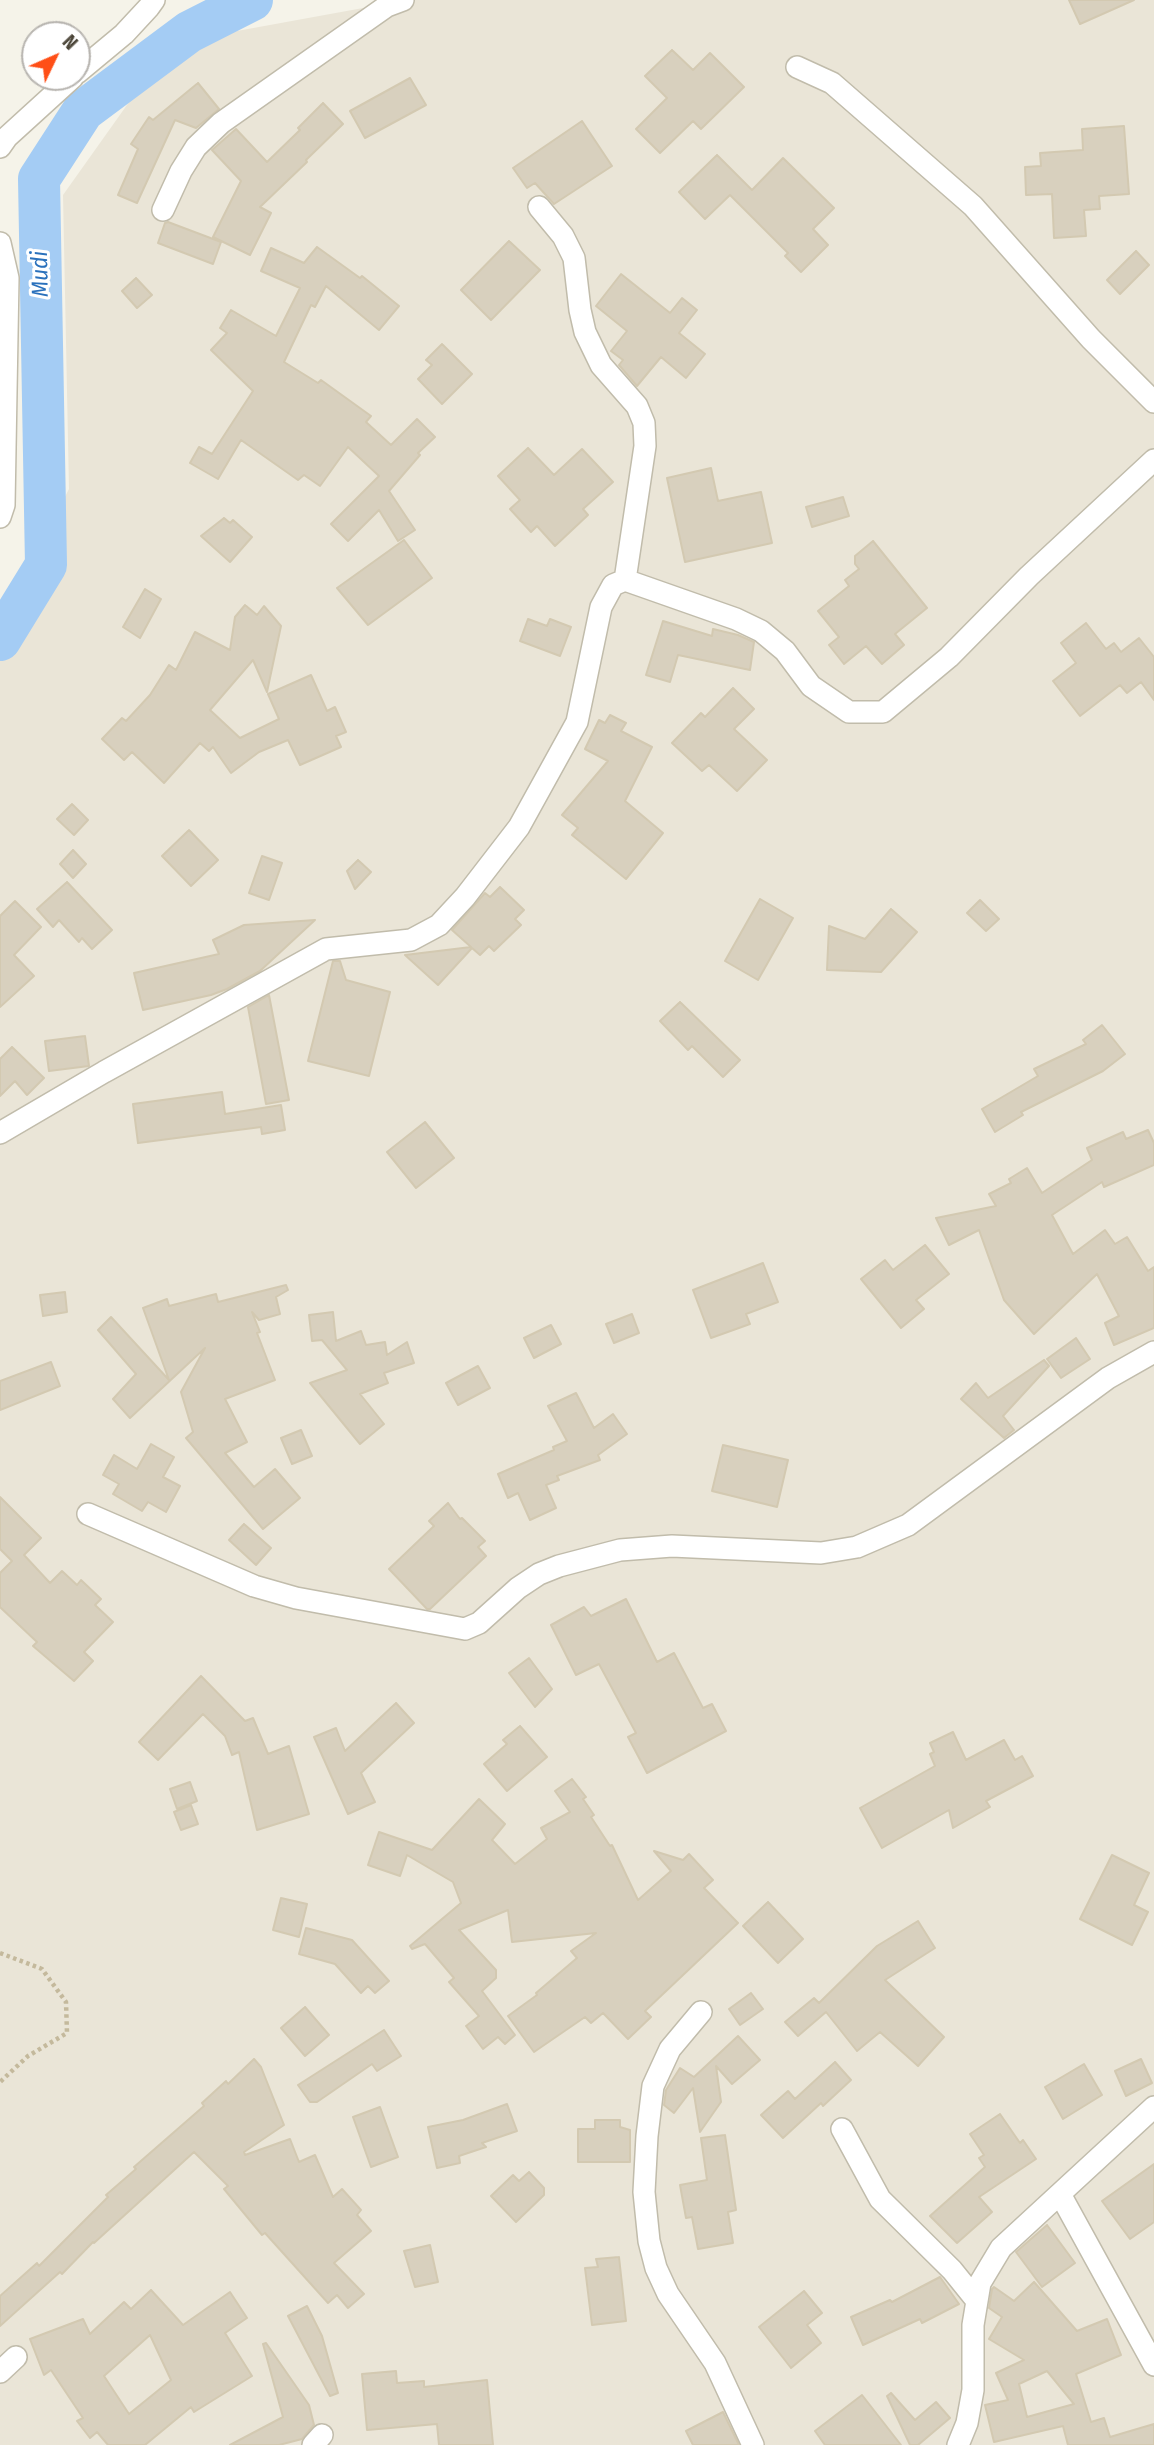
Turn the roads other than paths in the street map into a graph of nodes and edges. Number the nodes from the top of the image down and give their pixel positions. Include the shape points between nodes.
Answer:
1 (153, 0) edge
2 (403, 0) edge
3 (91, 61) edge
4 (797, 67) dead end
5 (57, 91) edge
6 (0, 147) edge
7 (539, 207) dead end
8 (163, 210) dead end
9 (0, 243) edge
10 (1154, 402) edge
11 (1154, 460) edge
12 (0, 517) edge
13 (625, 580) junction
14 (0, 1132) edge
15 (1154, 1352) edge
16 (88, 1514) dead end
17 (701, 2012) dead end
18 (1154, 2107) edge
19 (842, 2129) dead end
20 (1060, 2194) junction
21 (977, 2301) junction
22 (16, 2357) dead end
23 (1154, 2365) edge
24 (0, 2372) edge
25 (753, 2445) edge
26 (958, 2445) edge

1 - 3 street via 124,34
2 - 8 street via 387,6 221,123 197,147
4 - 10 street via 832,83 973,206 1091,339
5 - 6 street
7 - 13 street via 575,258 580,310 590,343 645,423
9 - 12 street via 8,278 4,505
11 - 13 street via 949,657 883,712 849,712 811,686 785,652 761,631
13 - 14 street via 613,585 601,607 577,722 519,827 439,925 411,940 326,949
15 - 16 street via 1108,1378 908,1525 857,1547 821,1553 672,1546 620,1550 539,1574 479,1623 465,1629 254,1586
17 - 25 street via 670,2049 653,2086 644,2192 649,2241 668,2294 715,2363
18 - 20 street
19 - 21 street via 880,2199
20 - 21 street via 1001,2248 981,2283
20 - 23 street
21 - 26 street via 973,2390
22 - 24 street

